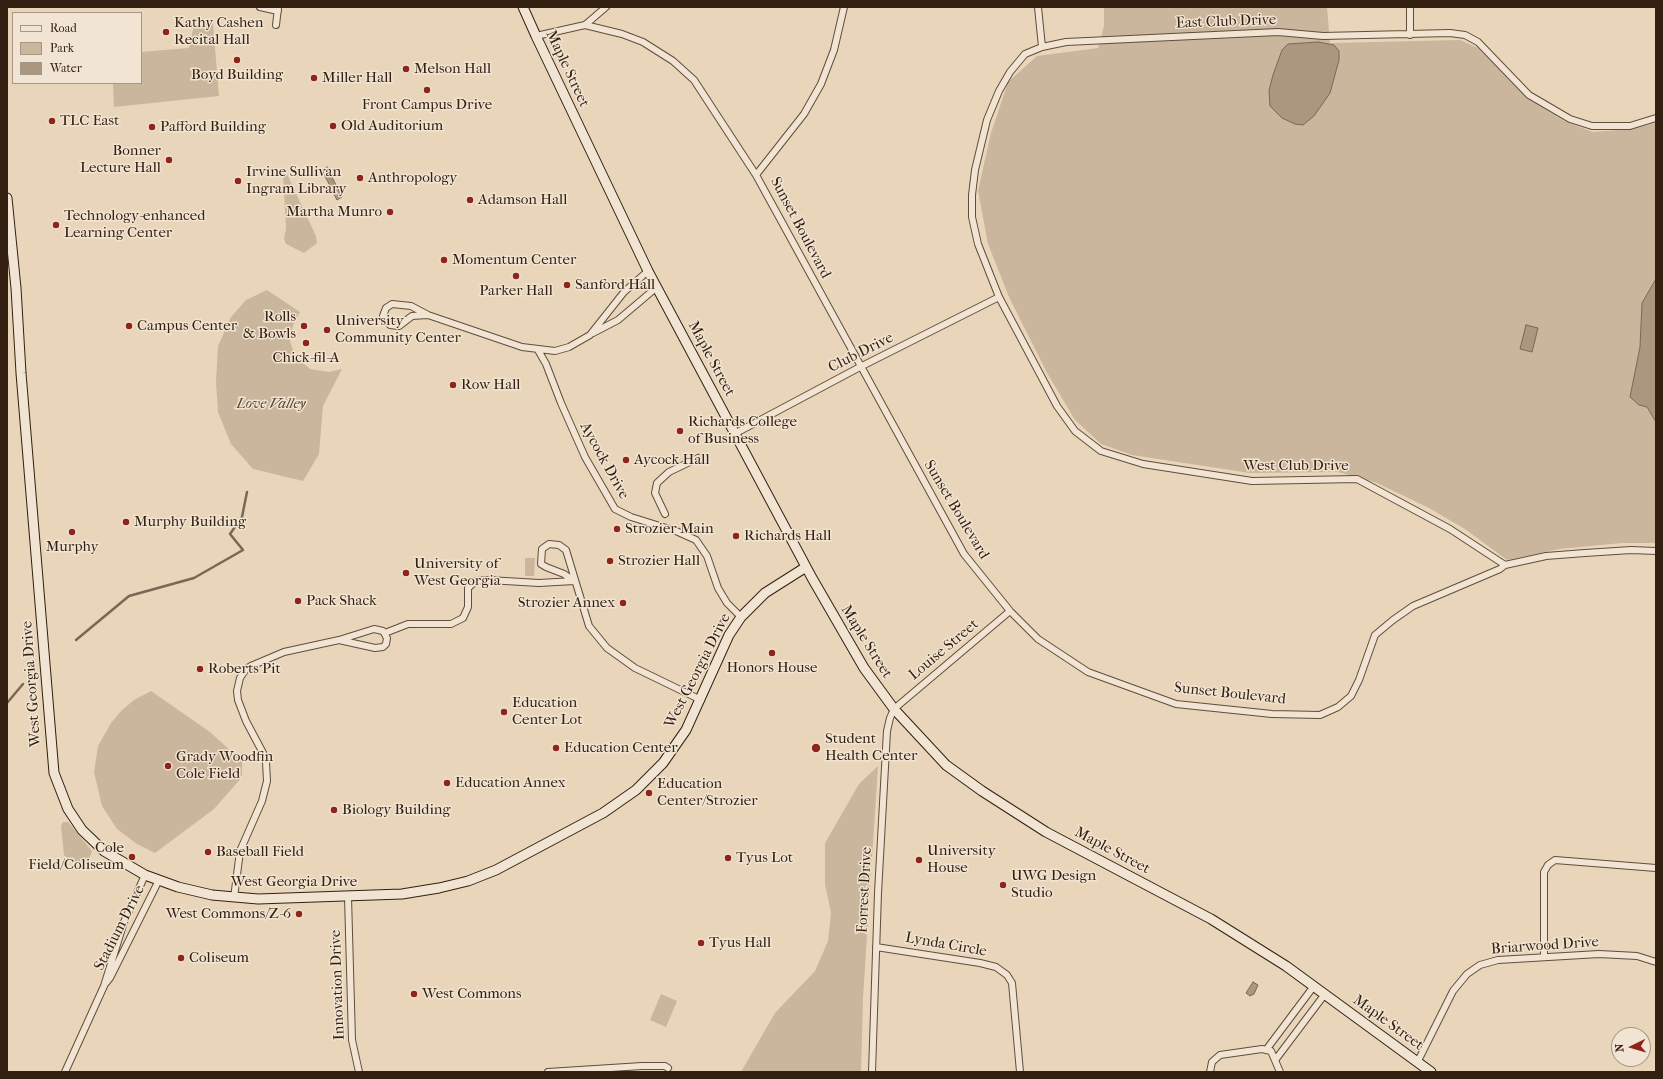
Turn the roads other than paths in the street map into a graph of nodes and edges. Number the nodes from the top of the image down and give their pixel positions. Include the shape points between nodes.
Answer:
1 (260, 7) edge
2 (523, 7) edge
3 (606, 7) edge
4 (844, 7) edge
5 (1038, 7) edge
6 (1410, 7) edge
7 (278, 9) edge
8 (276, 24) dead end
9 (585, 25) junction
10 (1410, 35) junction
11 (536, 36) junction
12 (1042, 47) junction
13 (1656, 118) edge
14 (756, 175) junction
15 (7, 198) edge
16 (9, 243) edge
17 (648, 271) junction
18 (657, 287) junction
19 (999, 297) junction
20 (428, 315) junction
21 (590, 335) junction
22 (538, 350) junction
23 (860, 367) junction
24 (736, 433) junction
25 (698, 458) dead end
26 (665, 514) dead end
27 (1656, 551) edge
28 (1505, 565) junction
29 (806, 567) junction
30 (574, 581) junction
31 (1010, 611) junction
32 (741, 617) junction
33 (384, 633) junction
34 (339, 640) junction
35 (701, 700) junction
36 (894, 709) junction
37 (1656, 868) edge
38 (145, 875) junction
39 (158, 880) junction
40 (348, 897) junction
41 (234, 898) junction
42 (876, 947) junction
43 (1544, 957) junction
44 (1656, 962) edge
45 (104, 986) junction
46 (1314, 986) junction
47 (1325, 994) junction
48 (1266, 1050) junction
49 (1276, 1059) junction
50 (1418, 1061) junction
51 (668, 1068) dead end
52 (65, 1072) edge
53 (359, 1072) edge
54 (548, 1072) edge
55 (872, 1072) edge
56 (1020, 1072) edge
57 (1210, 1072) edge
58 (1280, 1072) edge
59 (1431, 1072) edge

1 - 7 street
2 - 11 street, Maple Street
3 - 9 street
4 - 14 street via 834,50 818,90 780,148
5 - 12 street
6 - 10 street
7 - 8 street
9 - 11 street, Sunset Boulevard
9 - 14 street, Sunset Boulevard via 643,42 673,61 694,80
10 - 12 street, East Club Drive via 1323,36 1278,32 1066,42
10 - 13 street, East Club Drive via 1450,33 1467,36 1493,56 1529,95 1578,122 1592,126 1630,126
11 - 17 street, Maple Street
12 - 19 street, East Club Drive via 1025,54 999,91 987,120 975,170 972,217 978,244
14 - 23 street, Sunset Boulevard
15 - 16 street, West Georgia Drive
16 - 38 street, West Georgia Drive via 54,773 68,809 82,830 104,851
17 - 18 street, Maple Street
17 - 21 street via 624,292
18 - 21 street via 618,320
18 - 24 street, Maple Street
19 - 23 street, Club Drive
19 - 28 street, West Club Drive via 1057,406 1075,431 1101,451 1143,464 1252,481 1357,479 1450,528
20 - 20 street via 411,306 392,304 386,308 383,316 390,325 399,326 412,316
20 - 22 street
21 - 22 street via 555,351
22 - 32 street, Aycock Drive via 585,457 615,509 630,518 676,530 696,540 707,556 718,588 727,603
23 - 24 street, Club Drive
23 - 31 street, Sunset Boulevard via 964,554
24 - 29 street, Maple Street
25 - 26 street via 670,472 657,483 655,493
27 - 28 street via 1631,550 1546,556
28 - 31 street, Sunset Boulevard via 1413,606 1393,620 1375,636 1351,696 1338,707 1320,715 1272,714 1176,704 1088,672 1038,639
29 - 32 street, West Georgia Drive via 765,593
29 - 36 street, Maple Street via 864,668
30 - 30 street via 566,550 559,545 549,544 542,549 541,564
30 - 33 street via 476,581 468,588 468,607 463,618 451,624 408,624
30 - 35 street via 589,626 607,648 635,668
31 - 36 street, Louise Street
32 - 35 street, West Georgia Drive via 730,635
33 - 34 street via 379,629 367,630
33 - 34 street via 387,638 383,647 368,648
34 - 41 street via 284,652 251,666 240,678 238,700 266,762 267,781 262,801 240,851
35 - 40 street, West Georgia Drive via 686,730 663,763 618,805 568,834 468,881 402,894
36 - 42 street, Forrest Drive via 887,731
36 - 46 street, Maple Street via 946,765 982,791 1046,832 1211,919
37 - 43 street via 1555,860 1548,865 1544,872
38 - 39 street, West Georgia Drive
38 - 45 street, Stadium Drive via 124,922
39 - 41 street, West Georgia Drive via 178,887
39 - 45 street, Stadium Drive
40 - 41 street, West Georgia Drive
40 - 53 street, Innovation Drive via 352,1033
42 - 55 street, Forrest Drive
42 - 56 street, Lynda Circle via 980,963 996,967 1007,975 1012,983
43 - 44 street, Briarwood Drive via 1599,954 1637,956
43 - 50 street, Briarwood Drive via 1498,960 1480,965 1467,974 1453,991
45 - 52 street, Stadium Drive
46 - 47 street, Maple Street
46 - 48 street
47 - 49 street
47 - 50 street, Maple Street
48 - 49 street via 1271,1051
48 - 57 street via 1220,1055 1212,1062
49 - 58 street
50 - 59 street, Maple Street
51 - 54 street via 642,1066

